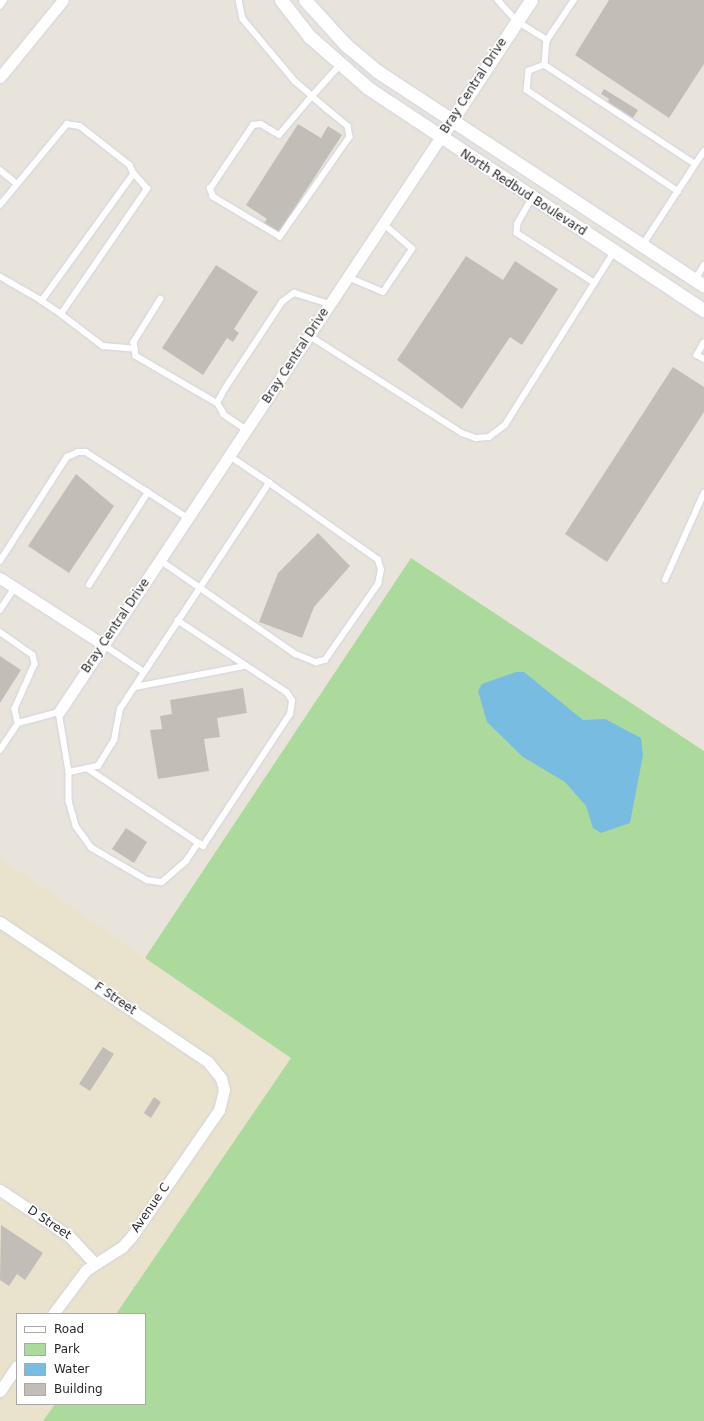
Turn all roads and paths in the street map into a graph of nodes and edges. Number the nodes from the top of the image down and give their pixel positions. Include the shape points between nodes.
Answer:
1 (4, 0) edge
2 (63, 0) edge
3 (239, 0) edge
4 (281, 0) edge
5 (305, 0) edge
6 (498, 0) edge
7 (531, 0) edge
8 (574, 0) edge
9 (0, 6) edge
10 (518, 21) junction
11 (547, 40) junction
12 (340, 65) junction
13 (545, 65) junction
14 (0, 77) edge
15 (312, 96) junction
16 (451, 121) junction
17 (440, 138) junction
18 (704, 151) edge
19 (695, 164) junction
20 (0, 170) edge
21 (134, 174) junction
22 (17, 184) junction
23 (678, 191) junction
24 (532, 199) junction
25 (0, 205) edge
26 (383, 224) junction
27 (637, 243) junction
28 (617, 254) junction
29 (704, 265) edge
30 (0, 277) edge
31 (348, 277) junction
32 (592, 281) junction
33 (699, 283) edge
34 (161, 299) dead end
35 (42, 301) junction
36 (330, 304) junction
37 (704, 310) edge
38 (61, 314) junction
39 (310, 336) junction
40 (704, 342) edge
41 (135, 349) junction
42 (704, 359) edge
43 (217, 403) junction
44 (246, 430) junction
45 (229, 456) junction
46 (269, 483) junction
47 (148, 492) junction
48 (704, 493) edge
49 (188, 518) junction
50 (160, 560) junction
51 (0, 561) edge
52 (0, 578) edge
53 (665, 580) dead end
54 (88, 585) dead end
55 (201, 586) junction
56 (15, 587) junction
57 (0, 610) edge
58 (178, 621) junction
59 (0, 632) edge
60 (104, 645) junction
61 (245, 666) junction
62 (144, 672) junction
63 (135, 687) junction
64 (59, 712) junction
65 (18, 723) junction
66 (0, 750) edge
67 (87, 768) junction
68 (70, 772) junction
69 (198, 843) junction
70 (0, 922) edge
71 (223, 1084) joint
72 (0, 1190) edge
73 (94, 1263) junction
74 (54, 1313) edge
75 (16, 1367) edge
76 (0, 1391) edge

1 - 9 lane
2 - 14 street
3 - 15 lane via 243,20
4 - 12 street, North Redbud Boulevard via 309,36
5 - 16 street, North Redbud Boulevard via 346,46
6 - 10 lane
7 - 10 street, Bray Central Drive
8 - 11 lane
10 - 11 lane
10 - 16 street, Bray Central Drive
11 - 13 lane
12 - 15 lane
12 - 17 street, North Redbud Boulevard
13 - 19 lane
13 - 23 lane via 529,71 527,90
15 - 15 lane via 348,126 350,137 280,237 213,197 210,189 253,125 261,124 279,135
16 - 17 street, Bray Central Drive
16 - 27 street, North Redbud Boulevard
17 - 24 street, North Redbud Boulevard
17 - 26 street, Bray Central Drive
18 - 19 lane
19 - 23 lane
20 - 22 lane
21 - 22 lane via 130,165 80,126 67,124
21 - 35 lane
21 - 38 lane via 147,190
22 - 25 lane
23 - 27 lane
24 - 28 street, North Redbud Boulevard
24 - 32 lane via 518,223 517,233
26 - 31 street, Bray Central Drive
26 - 31 lane via 412,248 383,292
27 - 28 street
27 - 33 street, North Redbud Boulevard
28 - 32 lane
28 - 37 street, North Redbud Boulevard
29 - 33 lane
30 - 35 lane
31 - 36 street, Bray Central Drive
32 - 39 lane via 580,310 505,424 489,437 476,438 462,433
34 - 41 lane via 134,342
35 - 38 lane
36 - 39 street, Bray Central Drive
36 - 43 lane via 294,293 282,302
38 - 41 lane via 103,346
39 - 44 street, Bray Central Drive
40 - 42 lane via 697,355
41 - 43 lane via 136,356
43 - 44 lane via 224,415
44 - 45 street, Bray Central Drive
45 - 46 lane
45 - 49 street, Bray Central Drive
46 - 55 lane
46 - 55 lane via 378,560 381,570 378,584 325,660 306,660
47 - 49 lane
47 - 51 lane via 86,452 67,457
47 - 54 lane
48 - 53 lane
49 - 50 street, Bray Central Drive
50 - 55 lane
50 - 60 street, Bray Central Drive
52 - 56 street
55 - 58 lane
56 - 57 lane
56 - 60 street
58 - 61 lane
58 - 62 lane
59 - 65 lane via 33,655 35,664 15,709
60 - 62 lane
60 - 64 street, Bray Central Drive
61 - 63 lane
61 - 69 lane via 287,693 292,706 202,846
62 - 63 lane
63 - 67 lane via 120,709 114,740 98,766
64 - 65 lane
64 - 68 lane
65 - 66 lane
67 - 68 lane
67 - 69 lane
68 - 69 lane via 69,800 76,826 92,848 147,880 162,882 186,861
70 - 71 street, F Street via 208,1062
71 - 73 street, Avenue C via 219,1110 132,1236 122,1247
72 - 73 street, D Street via 69,1236
73 - 74 street, Avenue C via 79,1276
75 - 76 street

